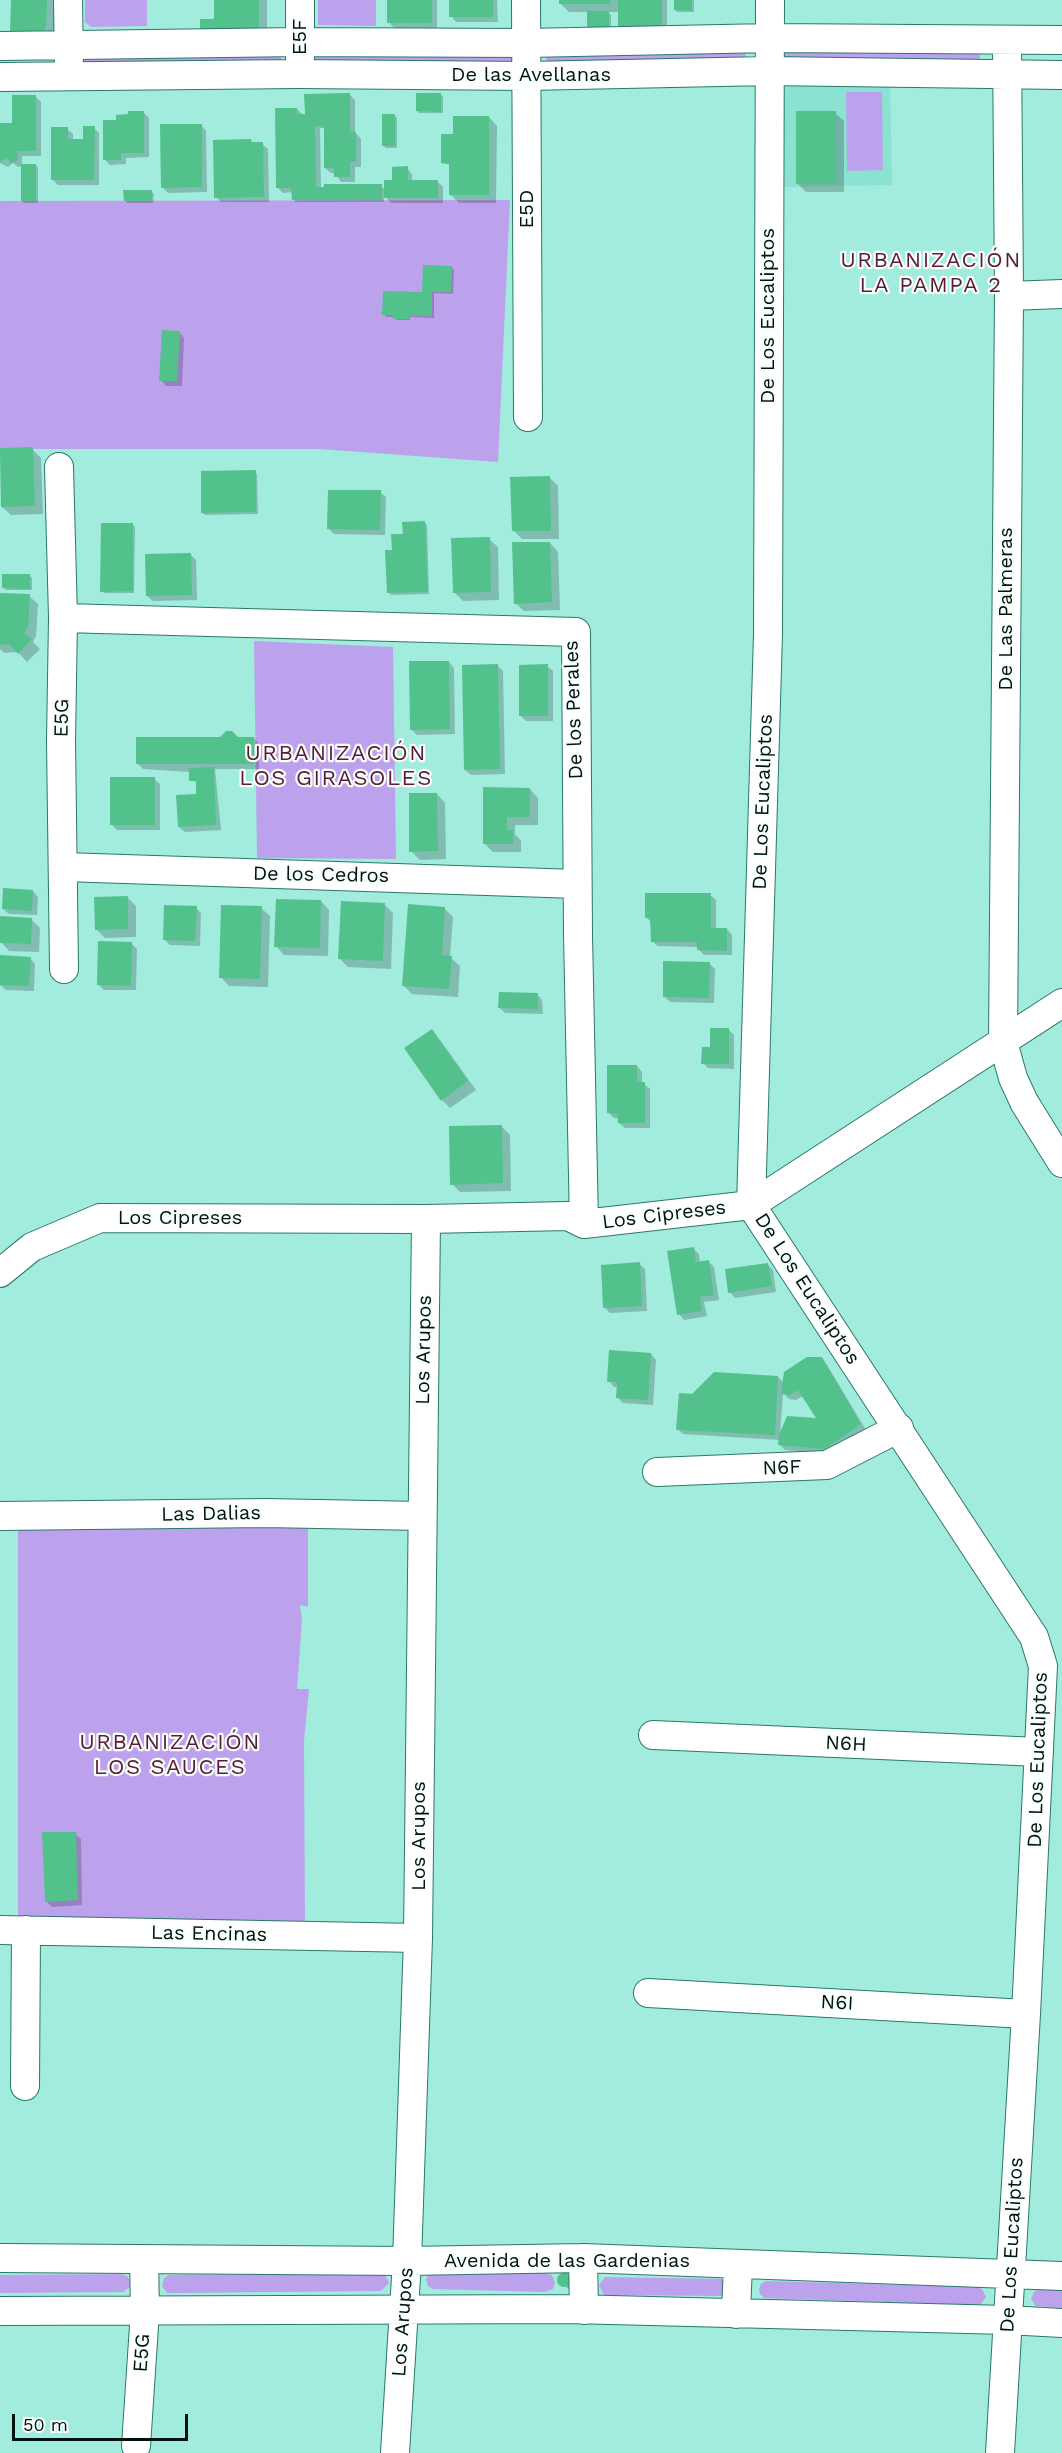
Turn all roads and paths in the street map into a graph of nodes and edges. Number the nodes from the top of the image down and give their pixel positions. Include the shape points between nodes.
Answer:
1 (68, 0) edge
2 (300, 0) edge
3 (526, 0) edge
4 (770, 0) edge
5 (770, 38) junction
6 (1062, 40) edge
7 (1007, 41) junction
8 (300, 42) junction
9 (527, 43) junction
10 (0, 46) edge
11 (69, 47) junction
12 (768, 71) junction
13 (300, 74) junction
14 (1062, 75) edge
15 (527, 76) junction
16 (1008, 76) junction
17 (0, 77) edge
18 (69, 77) junction
19 (1062, 294) edge
20 (1009, 296) junction
21 (528, 417) dead end
22 (59, 467) dead end
23 (63, 618) junction
24 (64, 867) junction
25 (577, 884) junction
26 (64, 969) dead end
27 (1062, 1004) edge
28 (1003, 1042) junction
29 (1062, 1164) edge
30 (751, 1205) junction
31 (426, 1219) junction
32 (584, 1224) junction
33 (0, 1273) edge
34 (899, 1428) junction
35 (657, 1472) dead end
36 (0, 1516) edge
37 (422, 1516) junction
38 (653, 1735) dead end
39 (1039, 1752) junction
40 (13, 1930) edge
41 (418, 1938) junction
42 (648, 1992) dead end
43 (1026, 2014) junction
44 (25, 2086) dead end
45 (0, 2258) edge
46 (583, 2258) junction
47 (144, 2259) junction
48 (407, 2260) junction
49 (738, 2264) junction
50 (1010, 2272) junction
51 (1062, 2276) edge
52 (402, 2309) junction
53 (584, 2310) junction
54 (0, 2311) edge
55 (145, 2312) junction
56 (736, 2314) junction
57 (1007, 2320) junction
58 (1062, 2323) edge
59 (136, 2446) dead end
60 (395, 2453) edge
61 (1000, 2453) edge

1 - 11 street
2 - 8 street, E5F
3 - 9 street, E5D
4 - 5 street, De Los Eucaliptos
5 - 7 street, De las Avellanas
5 - 9 street, De las Avellanas
5 - 12 street, De Los Eucaliptos
6 - 7 street, De las Avellanas
7 - 16 street, De Las Palmeras
8 - 9 street, De las Avellanas
8 - 11 street, De las Avellanas
8 - 13 street, E5F
9 - 15 street, E5D
10 - 11 street, De las Avellanas
11 - 18 street
12 - 15 street, De las Avellanas
12 - 16 street, De las Avellanas
12 - 30 street, De Los Eucaliptos via 768,634
13 - 15 street, De las Avellanas
13 - 18 street, De las Avellanas
14 - 16 street, De las Avellanas
15 - 21 street, E5D
16 - 20 street, De Las Palmeras
17 - 18 street, De las Avellanas
19 - 20 street
20 - 28 street, De Las Palmeras
22 - 23 street, E5G
23 - 24 street, E5G
23 - 25 street, De los Perales via 576,632
24 - 25 street, De los Cedros
24 - 26 street, E5G
25 - 32 street, De los Perales
27 - 28 street, Los Cipreses
28 - 29 street, De Las Palmeras via 1024,1102
28 - 30 street, Los Cipreses
30 - 32 street, Los Cipreses
30 - 34 street, De Los Eucaliptos
31 - 32 street, Los Cipreses via 568,1216
31 - 33 street, Los Cipreses via 100,1218 32,1247
31 - 37 street, Los Arupos
34 - 35 street, N6F via 827,1465
34 - 39 street, De Los Eucaliptos via 1034,1637 1043,1666
36 - 37 street, Las Dalias
37 - 41 street, Los Arupos
38 - 39 street, N6H
39 - 43 street, De Los Eucaliptos
40 - 41 street, Las Encinas
40 - 44 street
41 - 48 street, Los Arupos
42 - 43 street, N6I
43 - 50 street, De Los Eucaliptos
45 - 47 street, Avenida de las Gardenias
46 - 48 street, Avenida de las Gardenias
46 - 49 street, Avenida de las Gardenias
46 - 53 street
47 - 48 street, Avenida de las Gardenias
47 - 55 street, E5G
48 - 52 street, Los Arupos
49 - 50 street, Avenida de las Gardenias
49 - 56 street
50 - 51 street, Avenida de las Gardenias
50 - 57 street, De Los Eucaliptos
52 - 53 street
52 - 55 street
52 - 60 street, Los Arupos
53 - 56 street
54 - 55 street
55 - 59 street, E5G
56 - 57 street
57 - 58 street
57 - 61 street, De Los Eucaliptos

